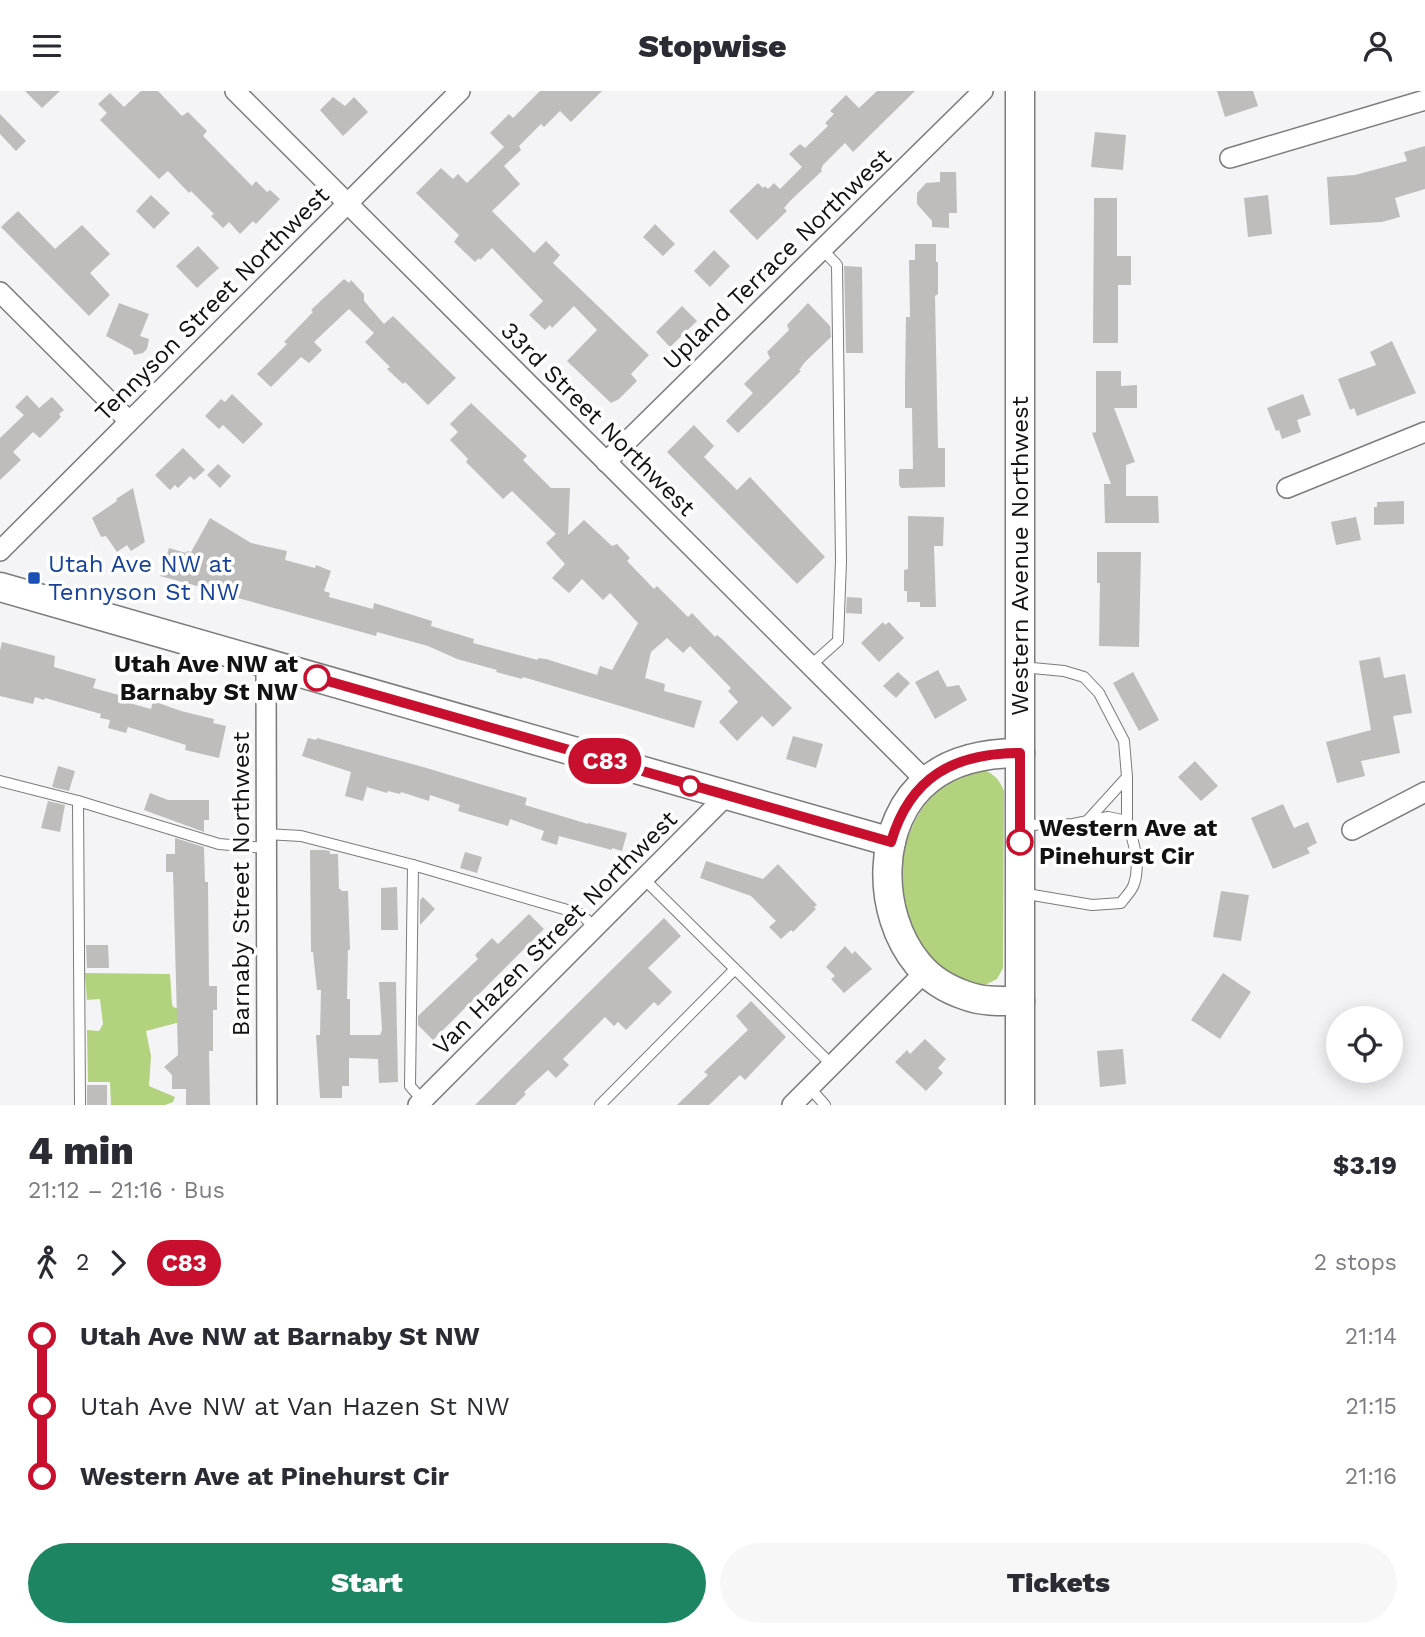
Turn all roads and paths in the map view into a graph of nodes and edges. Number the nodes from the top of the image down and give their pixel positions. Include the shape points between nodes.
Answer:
1 (235, 91) edge
2 (460, 91) edge
3 (983, 91) edge
4 (1020, 91) edge
5 (1389, 100) edge
6 (1425, 100) edge
7 (1230, 158) dead end
8 (347, 203) junction
9 (822, 249) junction
10 (0, 292) edge
11 (129, 421) junction
12 (1425, 432) edge
13 (606, 462) junction
14 (1287, 488) dead end
15 (0, 551) edge
16 (0, 587) edge
17 (266, 663) junction
18 (810, 666) junction
19 (1021, 667) junction
20 (1020, 753) junction
21 (1127, 777) junction
22 (0, 781) edge
23 (926, 781) junction
24 (1425, 792) edge
25 (726, 796) junction
26 (78, 801) junction
27 (1088, 820) junction
28 (1127, 821) junction
29 (1020, 825) junction
30 (1352, 830) dead end
31 (266, 841) junction
32 (891, 842) junction
33 (413, 865) junction
34 (644, 879) junction
35 (1020, 893) junction
36 (596, 928) junction
37 (735, 969) junction
38 (925, 972) junction
39 (1020, 1001) junction
40 (832, 1065) junction
41 (809, 1087) junction
42 (421, 1103) edge
43 (80, 1105) edge
44 (267, 1105) edge
45 (600, 1105) edge
46 (792, 1105) edge
47 (825, 1105) edge
48 (1020, 1105) edge

1 - 8 street, 33rd Street Northwest
2 - 8 street, Tennyson Street Northwest
3 - 9 street, Upland Terrace Northwest
4 - 19 street, Western Avenue Northwest
5 - 6 street
5 - 7 street
8 - 11 street, Tennyson Street Northwest
8 - 13 street, 33rd Street Northwest
9 - 13 street, Upland Terrace Northwest
9 - 18 lane via 837,265 841,561 838,641
10 - 11 street
11 - 15 street, Tennyson Street Northwest
12 - 14 street
13 - 18 street, 33rd Street Northwest
16 - 17 street
17 - 25 street
17 - 31 street, Barnaby Street Northwest
18 - 23 street, 33rd Street Northwest
19 - 20 street, Western Avenue Northwest
19 - 21 lane via 1084,677 1099,693 1124,741
20 - 23 street via 975,757
20 - 29 street, Western Avenue Northwest
21 - 27 lane
21 - 28 lane
22 - 26 lane
23 - 32 street via 903,811
24 - 30 street
25 - 32 street
25 - 34 street, Van Hazen Street Northwest
26 - 31 lane via 219,844
26 - 43 lane
27 - 28 lane via 1108,817
27 - 29 lane via 1055,826
28 - 35 lane via 1135,845 1136,872 1134,886 1121,903 1092,905
29 - 35 street, Western Avenue Northwest
31 - 33 lane via 301,836
31 - 44 street, Barnaby Street Northwest
32 - 38 street via 887,880 892,911 908,950
33 - 36 lane via 581,914
33 - 42 lane via 410,1086
34 - 36 street, Van Hazen Street Northwest
34 - 37 lane
35 - 39 street, Western Avenue Northwest
36 - 42 street, Van Hazen Street Northwest
37 - 40 lane
37 - 45 lane
38 - 39 street via 973,998
38 - 40 street
39 - 48 street, Western Avenue Northwest
40 - 41 street
41 - 46 street
41 - 47 lane

